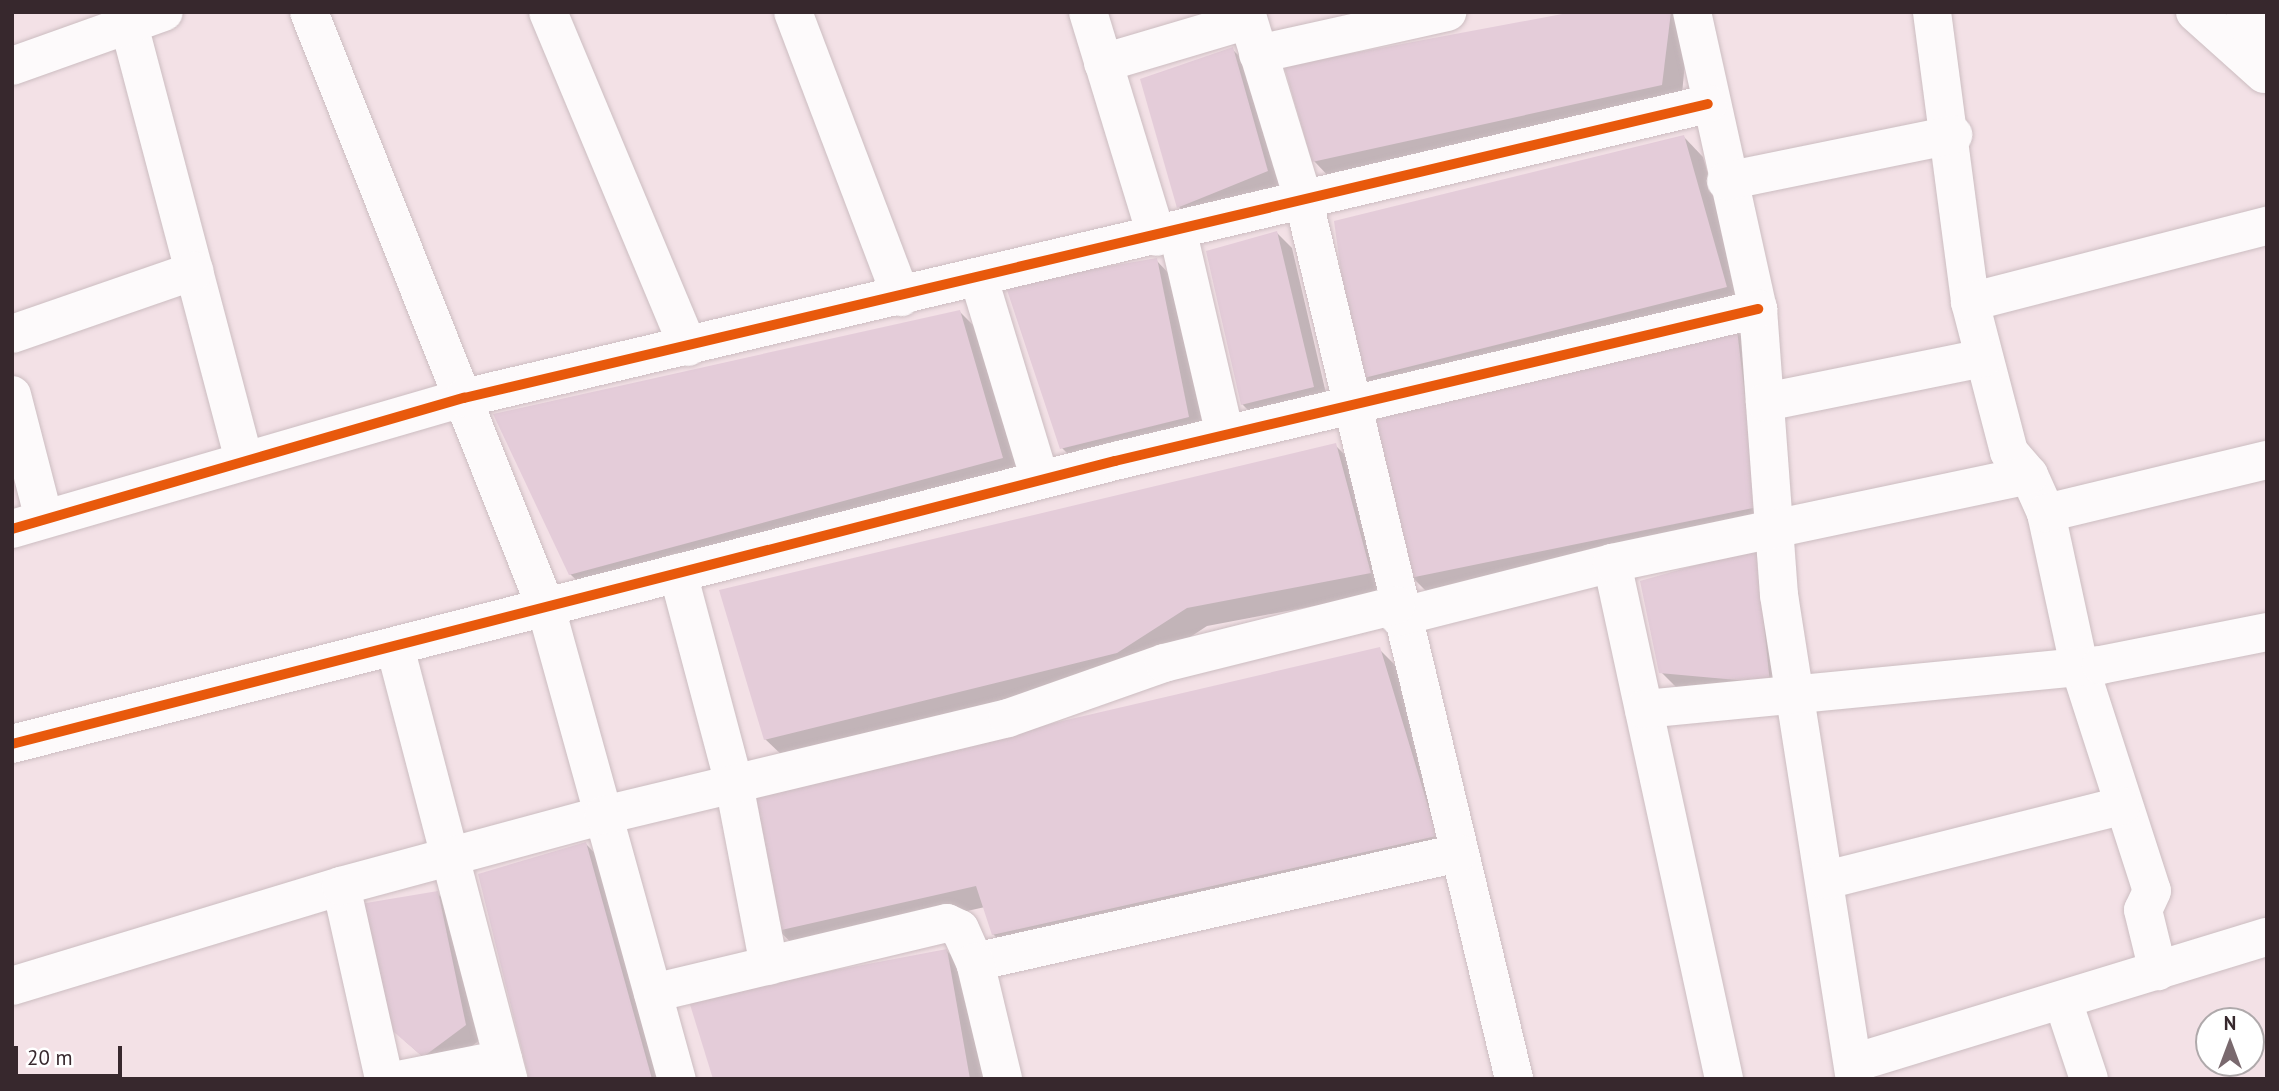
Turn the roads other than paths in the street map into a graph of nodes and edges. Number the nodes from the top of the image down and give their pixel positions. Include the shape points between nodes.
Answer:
1 (164, 12) edge
2 (309, 12) edge
3 (548, 12) edge
4 (793, 12) edge
5 (1088, 12) edge
6 (1447, 12) edge
7 (1692, 12) edge
8 (1932, 12) edge
9 (2195, 12) edge
10 (2245, 12) edge
11 (129, 25) junction
12 (1251, 29) edge
13 (1103, 63) junction
14 (12, 66) edge
15 (2266, 78) edge
16 (1708, 104) junction
17 (1952, 135) junction
18 (1726, 181) junction
19 (1304, 202) junction
20 (2267, 226) edge
21 (1167, 235) junction
22 (194, 271) junction
23 (979, 279) junction
24 (901, 297) junction
25 (1970, 302) junction
26 (1758, 309) junction
27 (12, 334) edge
28 (688, 346) junction
29 (1984, 358) junction
30 (12, 396) edge
31 (464, 398) junction
32 (1765, 402) junction
33 (1349, 406) junction
34 (1225, 435) junction
35 (244, 459) junction
36 (2267, 460) edge
37 (2029, 475) junction
38 (1040, 480) junction
39 (2046, 513) junction
40 (28, 524) edge
41 (1776, 528) junction
42 (1612, 563) junction
43 (678, 573) junction
44 (546, 608) junction
45 (1397, 611) junction
46 (2267, 632) edge
47 (395, 647) junction
48 (2079, 665) junction
49 (1792, 695) junction
50 (1644, 709) junction
51 (12, 744) edge
52 (734, 784) junction
53 (2121, 806) junction
54 (604, 815) junction
55 (1458, 853) junction
56 (453, 859) junction
57 (1826, 880) junction
58 (341, 886) junction
59 (2264, 946) edge
60 (975, 962) junction
61 (769, 966) junction
62 (2158, 971) junction
63 (12, 986) edge
64 (653, 993) junction
65 (2063, 1001) junction
66 (505, 1069) edge
67 (1854, 1071) edge
68 (384, 1079) edge
69 (404, 1079) edge
70 (677, 1079) edge
71 (1003, 1079) edge
72 (1514, 1079) edge
73 (1724, 1079) edge
74 (2089, 1079) edge

1 - 11 street
2 - 31 street
3 - 28 street
4 - 24 street
5 - 13 street
6 - 12 street
7 - 16 street
8 - 17 street
9 - 15 street
10 - 15 street
11 - 14 street
11 - 22 street
12 - 13 street
12 - 19 street
13 - 21 street
16 - 18 street
16 - 19 street
17 - 18 street
17 - 25 street via 1956,218
18 - 26 street
19 - 21 street
19 - 33 street
20 - 25 street
21 - 23 street
21 - 34 street
22 - 27 street
22 - 35 street
23 - 24 street
23 - 38 street
24 - 28 street
25 - 29 street
26 - 32 street
26 - 33 street
28 - 31 street
29 - 32 street
29 - 37 street via 2009,452
30 - 40 street
31 - 35 street
31 - 44 street
32 - 41 street
33 - 34 street
33 - 45 street
34 - 38 street
35 - 40 street
36 - 39 street
37 - 39 street
37 - 41 street
38 - 43 street
39 - 48 street
41 - 42 street
41 - 49 street
42 - 45 street
42 - 50 street
43 - 44 street
43 - 52 street
44 - 47 street
44 - 54 street
45 - 52 street via 1164,663 1008,718
45 - 55 street
46 - 48 street
47 - 51 street
47 - 56 street
48 - 49 street
48 - 53 street
49 - 50 street
49 - 57 street
50 - 73 street
52 - 54 street
52 - 61 street
53 - 57 street
53 - 62 street via 2152,891 2143,910
54 - 56 street
54 - 64 street
55 - 60 street
55 - 72 street
56 - 58 street
56 - 66 street
57 - 67 street
58 - 63 street
58 - 68 street
59 - 62 street
60 - 61 street via 960,929 947,923
60 - 71 street
61 - 64 street
62 - 65 street
64 - 70 street
65 - 67 street
65 - 74 street
66 - 69 street

